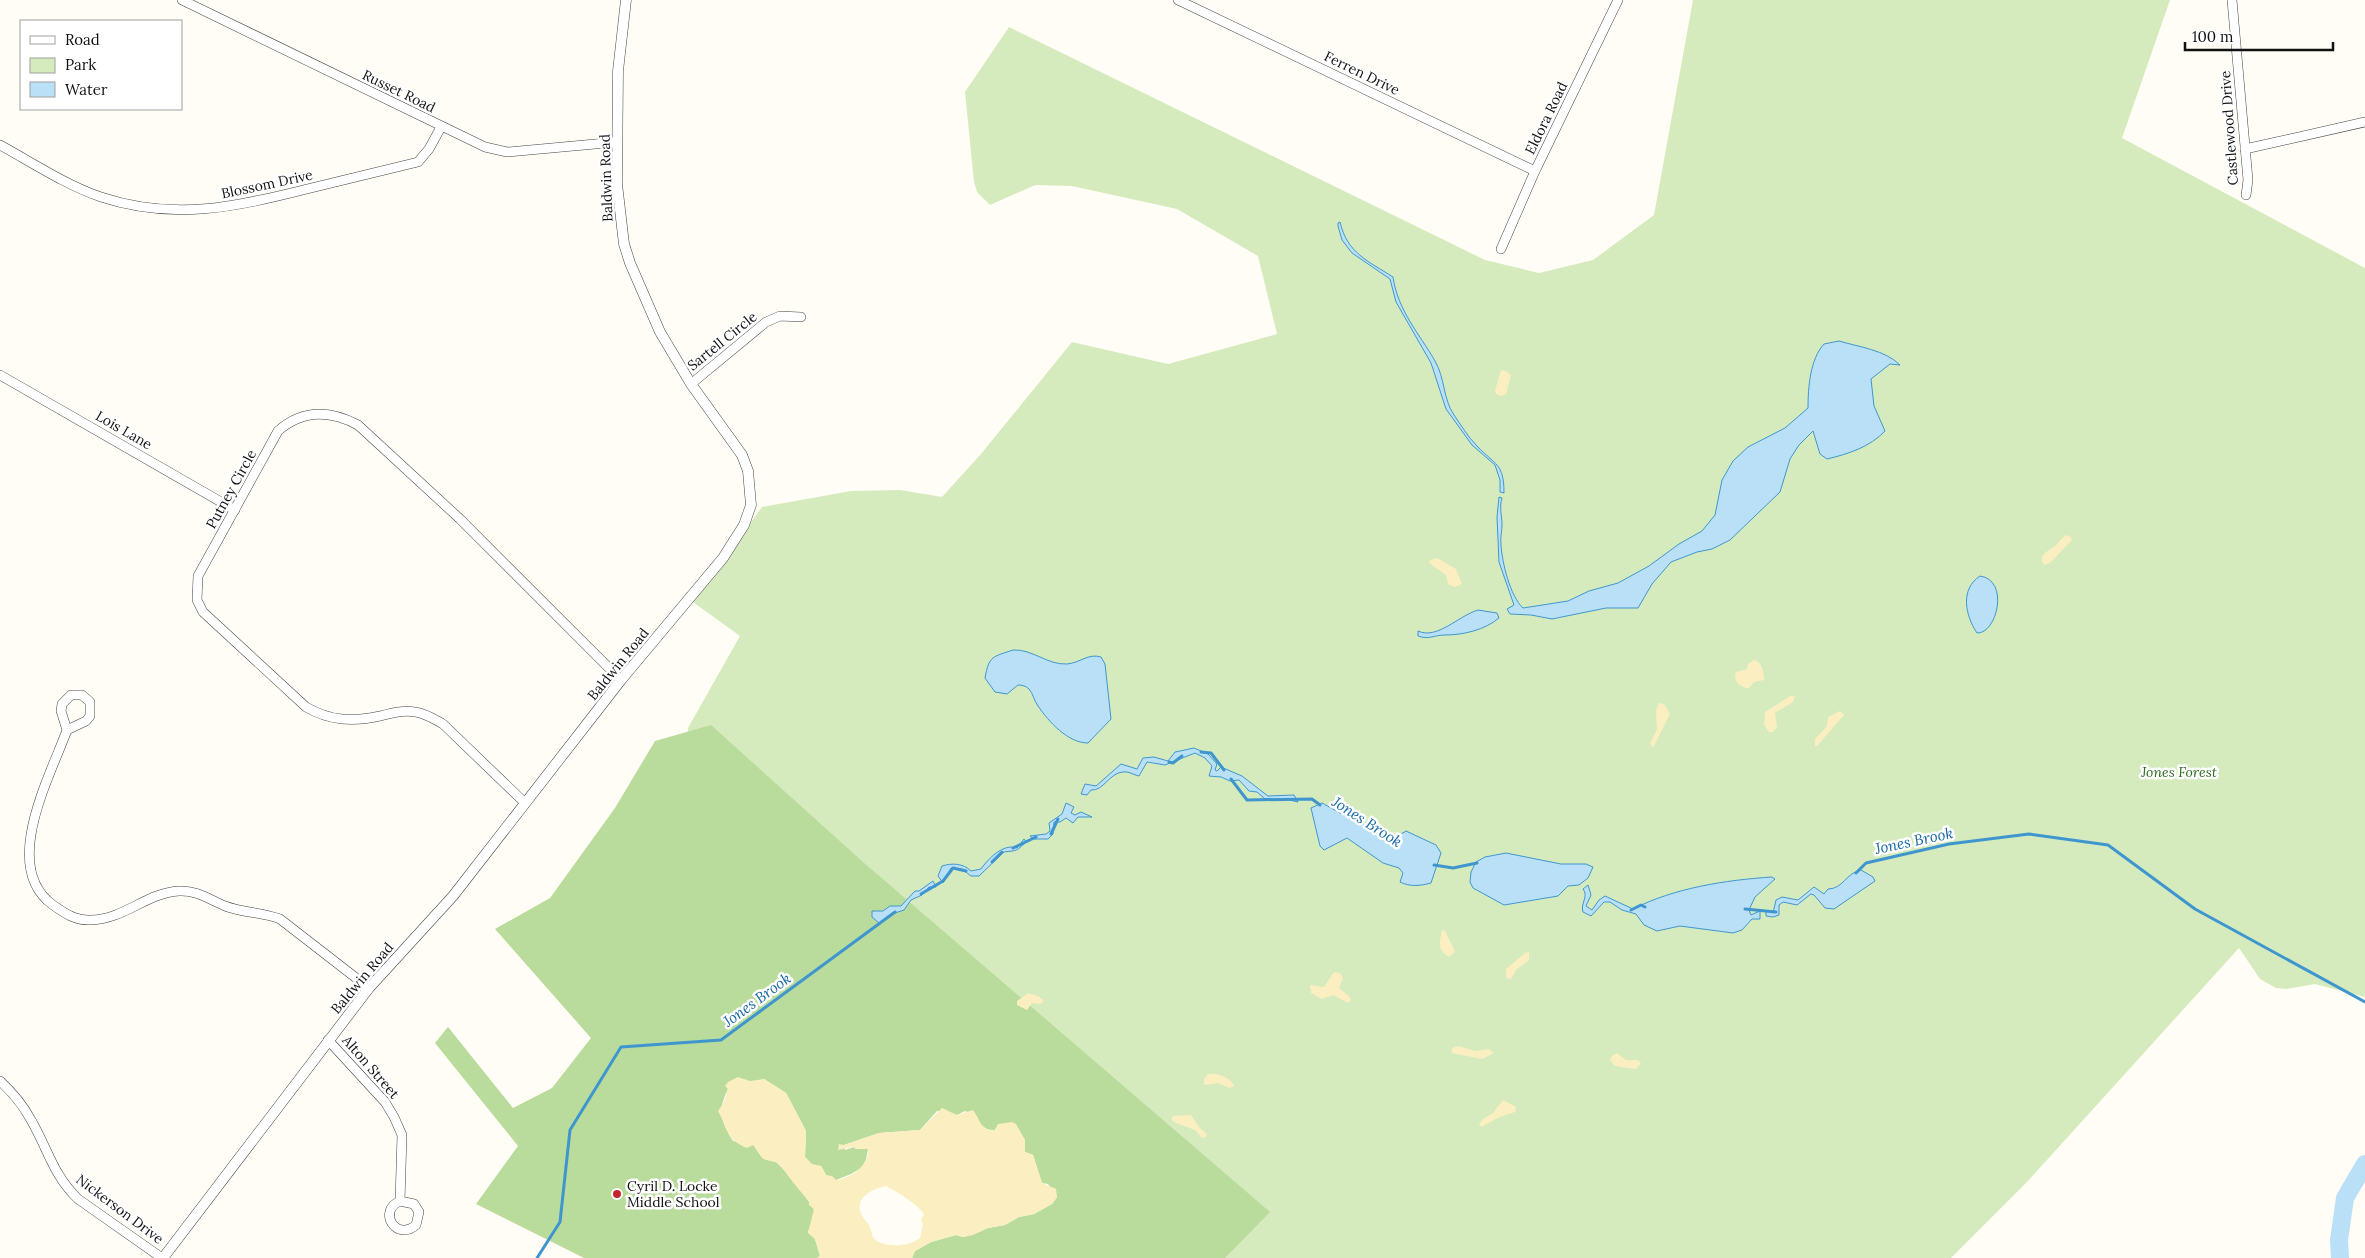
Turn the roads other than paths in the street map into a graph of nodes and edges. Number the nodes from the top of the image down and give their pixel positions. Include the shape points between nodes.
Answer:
1 (182, 0) edge
2 (626, 0) edge
3 (1178, 0) edge
4 (1618, 0) edge
5 (2232, 0) edge
6 (2365, 122) edge
7 (441, 127) junction
8 (617, 142) junction
9 (0, 145) edge
10 (2245, 149) junction
11 (1535, 172) junction
12 (2246, 195) dead end
13 (1501, 249) dead end
14 (801, 317) dead end
15 (0, 375) edge
16 (691, 384) junction
17 (235, 510) junction
18 (621, 680) junction
19 (67, 730) dead end
20 (525, 803) junction
21 (369, 988) junction
22 (328, 1040) junction
23 (0, 1080) edge
24 (400, 1201) dead end
25 (162, 1258) edge

1 - 7 street, Russet Road
2 - 8 street, Baldwin Road via 618,71
3 - 11 street, Ferren Drive
4 - 11 street, Eldora Road
5 - 10 street, Castlewood Drive
6 - 10 street
7 - 8 street, Russet Road via 484,147 507,152
7 - 9 street, Blossom Drive via 418,162 245,204 202,209 164,209 100,196
8 - 16 street, Baldwin Road via 618,203 630,263 660,332
10 - 12 street, Castlewood Drive
11 - 13 street, Eldora Road
14 - 16 street, Sartell Circle via 780,316 766,322
15 - 17 street, Lois Lane
16 - 18 street, Baldwin Road via 742,455 748,474 751,505 744,525 728,551
17 - 18 street, Putney Circle via 278,432 287,424 317,413 349,420 460,520
17 - 20 street, Putney Circle via 198,576 197,600 210,620 320,715 348,720 404,711 430,716 443,724
18 - 20 street, Baldwin Road
19 - 21 street via 28,839 28,862 35,884 48,902 66,915 88,921 110,918 164,892 198,893 226,906 280,919
20 - 21 street, Baldwin Road via 453,896
21 - 22 street, Baldwin Road
22 - 24 street, Alton Street via 385,1102 394,1117 402,1135
22 - 25 street, Baldwin Road via 278,1111
23 - 25 street, Nickerson Drive via 22,1105 56,1174 66,1187 78,1199

